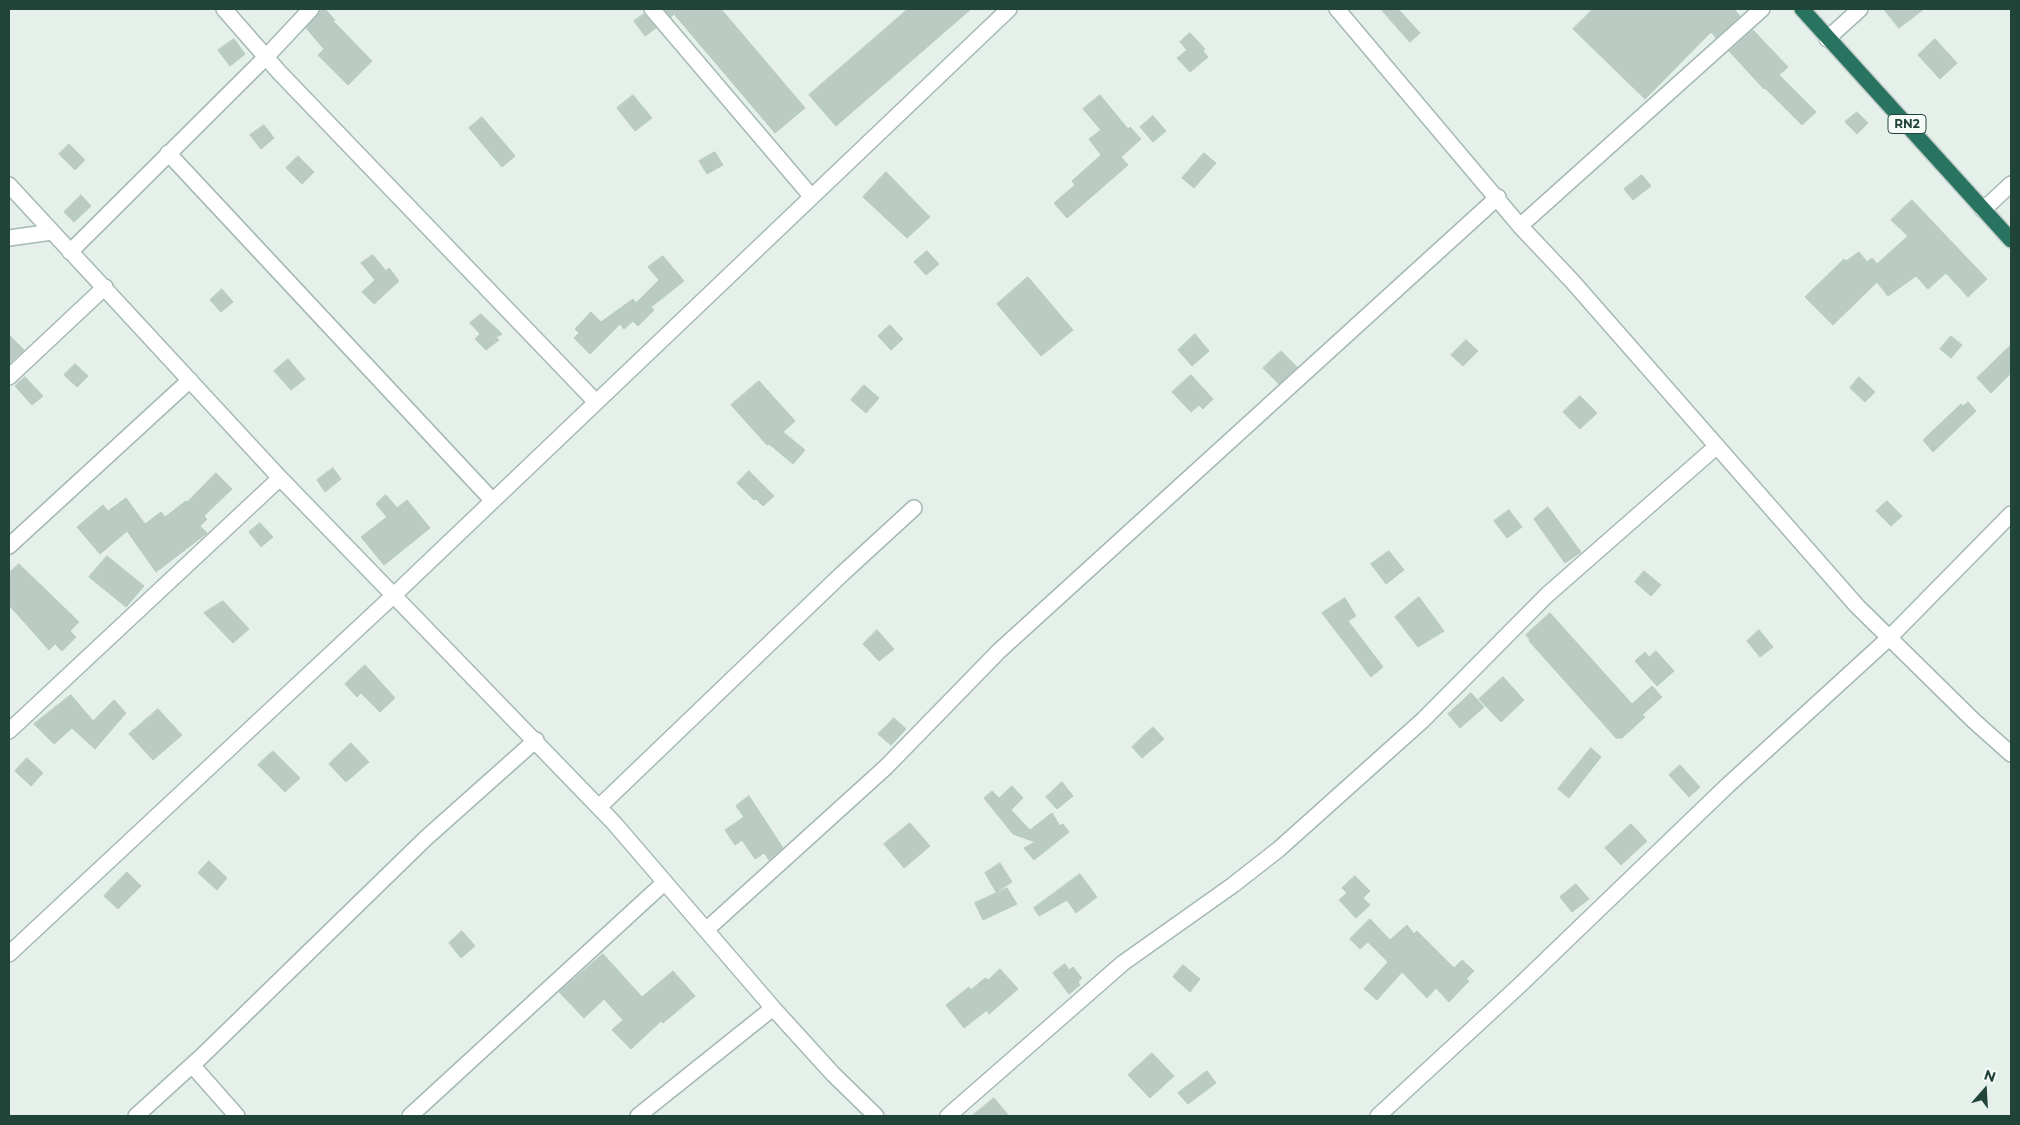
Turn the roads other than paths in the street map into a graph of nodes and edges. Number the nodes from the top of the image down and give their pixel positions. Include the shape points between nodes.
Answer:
1 (224, 9) edge
2 (311, 9) edge
3 (652, 9) edge
4 (1009, 9) edge
5 (1337, 9) edge
6 (1762, 9) edge
7 (1802, 9) edge
8 (1860, 9) edge
9 (1827, 39) junction
10 (266, 57) junction
11 (168, 153) junction
12 (2011, 184) edge
13 (9, 185) edge
14 (811, 196) junction
15 (1498, 197) junction
16 (1983, 210) junction
17 (1520, 226) junction
18 (52, 232) junction
19 (9, 238) edge
20 (2011, 240) edge
21 (70, 252) junction
22 (105, 287) junction
23 (9, 378) edge
24 (190, 380) junction
25 (595, 401) junction
26 (1717, 446) junction
27 (280, 478) junction
28 (492, 500) junction
29 (914, 508) dead end
30 (2011, 514) edge
31 (9, 546) edge
32 (394, 595) junction
33 (1890, 638) junction
34 (9, 731) edge
35 (536, 740) junction
36 (2011, 754) edge
37 (599, 807) junction
38 (665, 882) junction
39 (706, 930) junction
40 (9, 954) edge
41 (773, 1008) junction
42 (192, 1064) junction
43 (136, 1116) edge
44 (237, 1116) edge
45 (410, 1116) edge
46 (638, 1116) edge
47 (876, 1116) edge
48 (948, 1116) edge
49 (1378, 1116) edge

1 - 10 street
2 - 10 street
3 - 14 street
4 - 14 street
5 - 15 street
6 - 17 street
7 - 9 highway, RN2
8 - 9 street
9 - 16 highway, RN2
10 - 11 street
10 - 25 street
11 - 21 street
11 - 28 street
12 - 16 street
13 - 18 street
14 - 25 street
15 - 17 street
15 - 39 street via 999,651 886,767
16 - 20 highway, RN2
17 - 26 street
18 - 19 street
18 - 21 street
21 - 22 street
22 - 23 street
22 - 24 street
24 - 27 street
24 - 31 street
25 - 28 street
26 - 33 street via 1857,606
26 - 48 street via 1547,595 1423,720 1280,848 1123,963
27 - 32 street
27 - 34 street
28 - 32 street
29 - 37 street
30 - 33 street
32 - 35 street
32 - 40 street
33 - 36 street
33 - 49 street via 1727,786
35 - 37 street
35 - 42 street via 426,838
37 - 38 street
38 - 39 street
38 - 45 street
39 - 41 street
41 - 46 street
41 - 47 street
42 - 43 street
42 - 44 street

